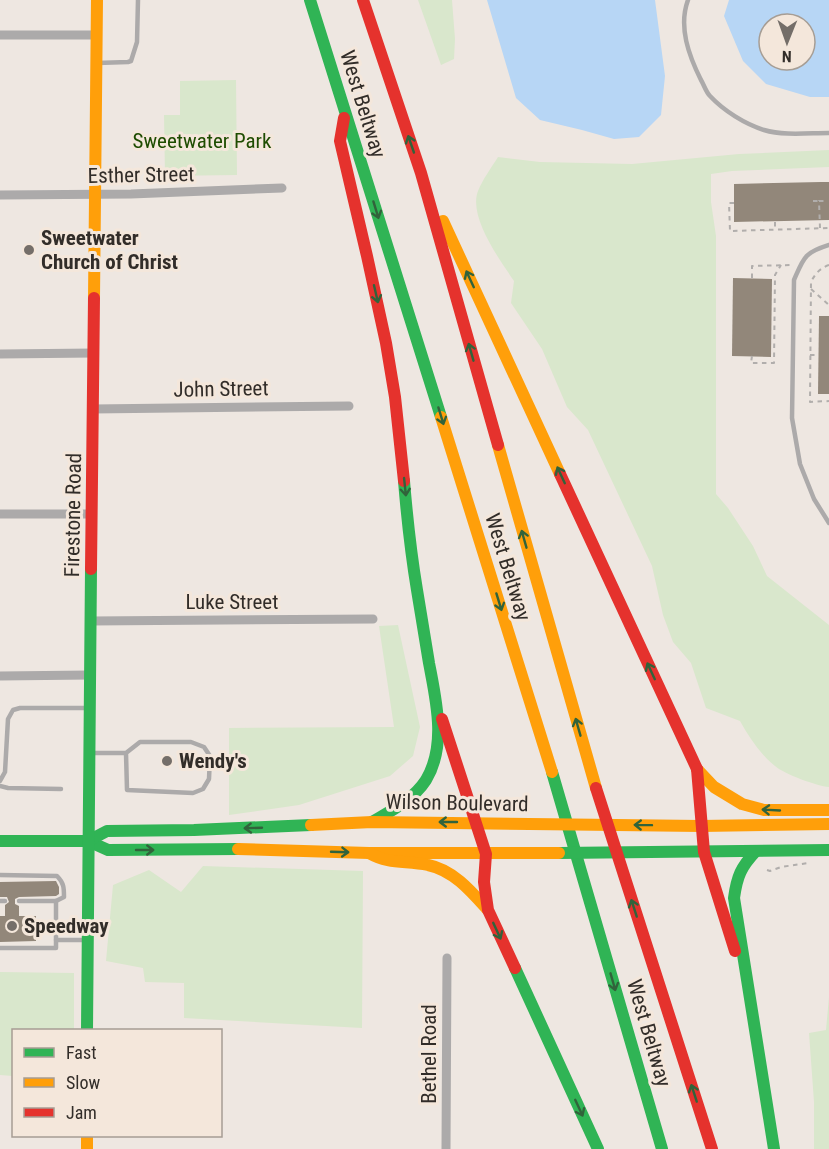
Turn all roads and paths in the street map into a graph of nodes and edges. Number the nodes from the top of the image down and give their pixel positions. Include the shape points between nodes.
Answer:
1 (97, 0) edge
2 (138, 0) edge
3 (310, 0) edge
4 (363, 0) edge
5 (688, 0) edge
6 (0, 34) edge
7 (97, 35) junction
8 (97, 63) junction
9 (345, 115) junction
10 (829, 133) edge
11 (421, 173) junction
12 (282, 188) dead end
13 (95, 194) junction
14 (0, 195) edge
15 (813, 201) dead end
16 (819, 201) junction
17 (824, 201) dead end
18 (734, 203) dead end
19 (775, 222) dead end
20 (820, 228) junction
21 (829, 228) edge
22 (775, 230) junction
23 (829, 245) edge
24 (829, 264) edge
25 (781, 265) junction
26 (799, 269) junction
27 (752, 278) dead end
28 (811, 281) junction
29 (810, 289) junction
30 (829, 305) edge
31 (94, 353) junction
32 (0, 354) edge
33 (810, 355) junction
34 (819, 355) dead end
35 (752, 356) dead end
36 (829, 401) edge
37 (349, 406) dead end
38 (93, 409) junction
39 (0, 514) edge
40 (92, 514) junction
41 (829, 524) edge
42 (373, 620) dead end
43 (91, 621) junction
44 (90, 675) junction
45 (0, 676) edge
46 (435, 698) junction
47 (90, 708) junction
48 (89, 753) junction
49 (126, 753) junction
50 (697, 769) junction
51 (0, 781) edge
52 (0, 786) edge
53 (62, 789) dead end
54 (829, 810) edge
55 (372, 822) junction
56 (476, 823) junction
57 (829, 824) edge
58 (701, 826) junction
59 (0, 841) edge
60 (88, 841) junction
61 (829, 850) edge
62 (756, 851) junction
63 (704, 852) junction
64 (369, 853) junction
65 (486, 854) junction
66 (810, 863) dead end
67 (767, 870) dead end
68 (0, 875) edge
69 (53, 899) junction
70 (23, 900) dead end
71 (488, 910) junction
72 (56, 940) junction
73 (88, 940) junction
74 (0, 948) edge
75 (447, 958) dead end
76 (748, 989) junction
77 (87, 1029) edge
78 (446, 1149) edge
79 (598, 1149) edge
80 (662, 1149) edge
81 (712, 1149) edge
82 (774, 1149) edge

1 - 7 main road, Firestone Road
2 - 8 lane via 137,42 131,61
3 - 9 main road, West Beltway
11 -> 4 main road, West Beltway
5 - 10 lane via 686,44 709,95 729,112 765,130
6 - 7 street
7 - 8 main road, Firestone Road
8 - 13 main road, Firestone Road
9 -> 46 main road via 340,141 391,373 414,569
9 -> 80 main road, West Beltway via 557,787
50 -> 11 main road
81 -> 11 main road, West Beltway via 594,783
12 - 13 street, Esther Street
13 - 14 street, Esther Street
13 - 31 main road, Firestone Road
15 - 16 path
16 - 17 path
16 - 20 path
18 - 22 path via 729,203 730,231
19 - 22 path
20 - 21 path
20 - 22 path
23 - 26 lane via 812,251
24 - 28 path
25 - 26 path
25 - 27 path via 752,266
25 - 35 path via 775,275 774,363 752,363
26 - 28 path
26 - 41 lane via 794,280 792,418 800,464
28 - 29 path
29 - 30 path
29 - 33 path
31 - 32 street
31 - 38 main road, Firestone Road
33 - 34 path
33 - 36 path via 810,402
37 - 38 street, John Street
38 - 40 main road, Firestone Road
39 - 40 street
40 - 43 main road, Firestone Road
42 - 43 street, Luke Street
43 - 44 main road, Firestone Road
44 - 45 street
44 - 47 main road, Firestone Road
46 - 55 main road via 437,739 431,771 410,799
46 - 56 main road
47 - 48 main road, Firestone Road
47 - 51 lane via 13,710 8,719 5,772
48 - 49 lane
48 - 60 main road, Firestone Road
49 - 49 lane via 128,790 193,793 203,789 209,780 210,756 204,747 191,742 140,742
54 -> 50 main road via 764,810 742,804 714,787
50 - 58 main road
52 - 53 lane
56 -> 55 main road, Wilson Boulevard
55 -> 60 main road, Wilson Boulevard via 107,831
58 -> 56 main road, Wilson Boulevard
56 - 65 main road
57 - 58 main road, Wilson Boulevard
58 - 63 main road
59 - 60 main road, Wilson Boulevard
60 -> 64 main road, Wilson Boulevard via 108,850
60 - 73 main road, Firestone Road
61 - 62 main road, Wilson Boulevard
62 - 63 main road, Wilson Boulevard
62 - 76 main road via 741,866 734,898
63 - 65 main road, Wilson Boulevard
63 - 76 main road
64 - 65 main road, Wilson Boulevard
64 - 71 main road via 387,862 441,869 470,890
65 - 71 main road
66 - 67 path
68 - 69 lane via 24,879 57,876 62,880 64,897
69 - 70 lane
69 - 72 lane
71 -> 79 main road
72 - 73 lane
72 - 74 lane via 56,948
73 - 77 main road, Firestone Road
75 - 78 street, Bethel Road
76 - 82 main road

